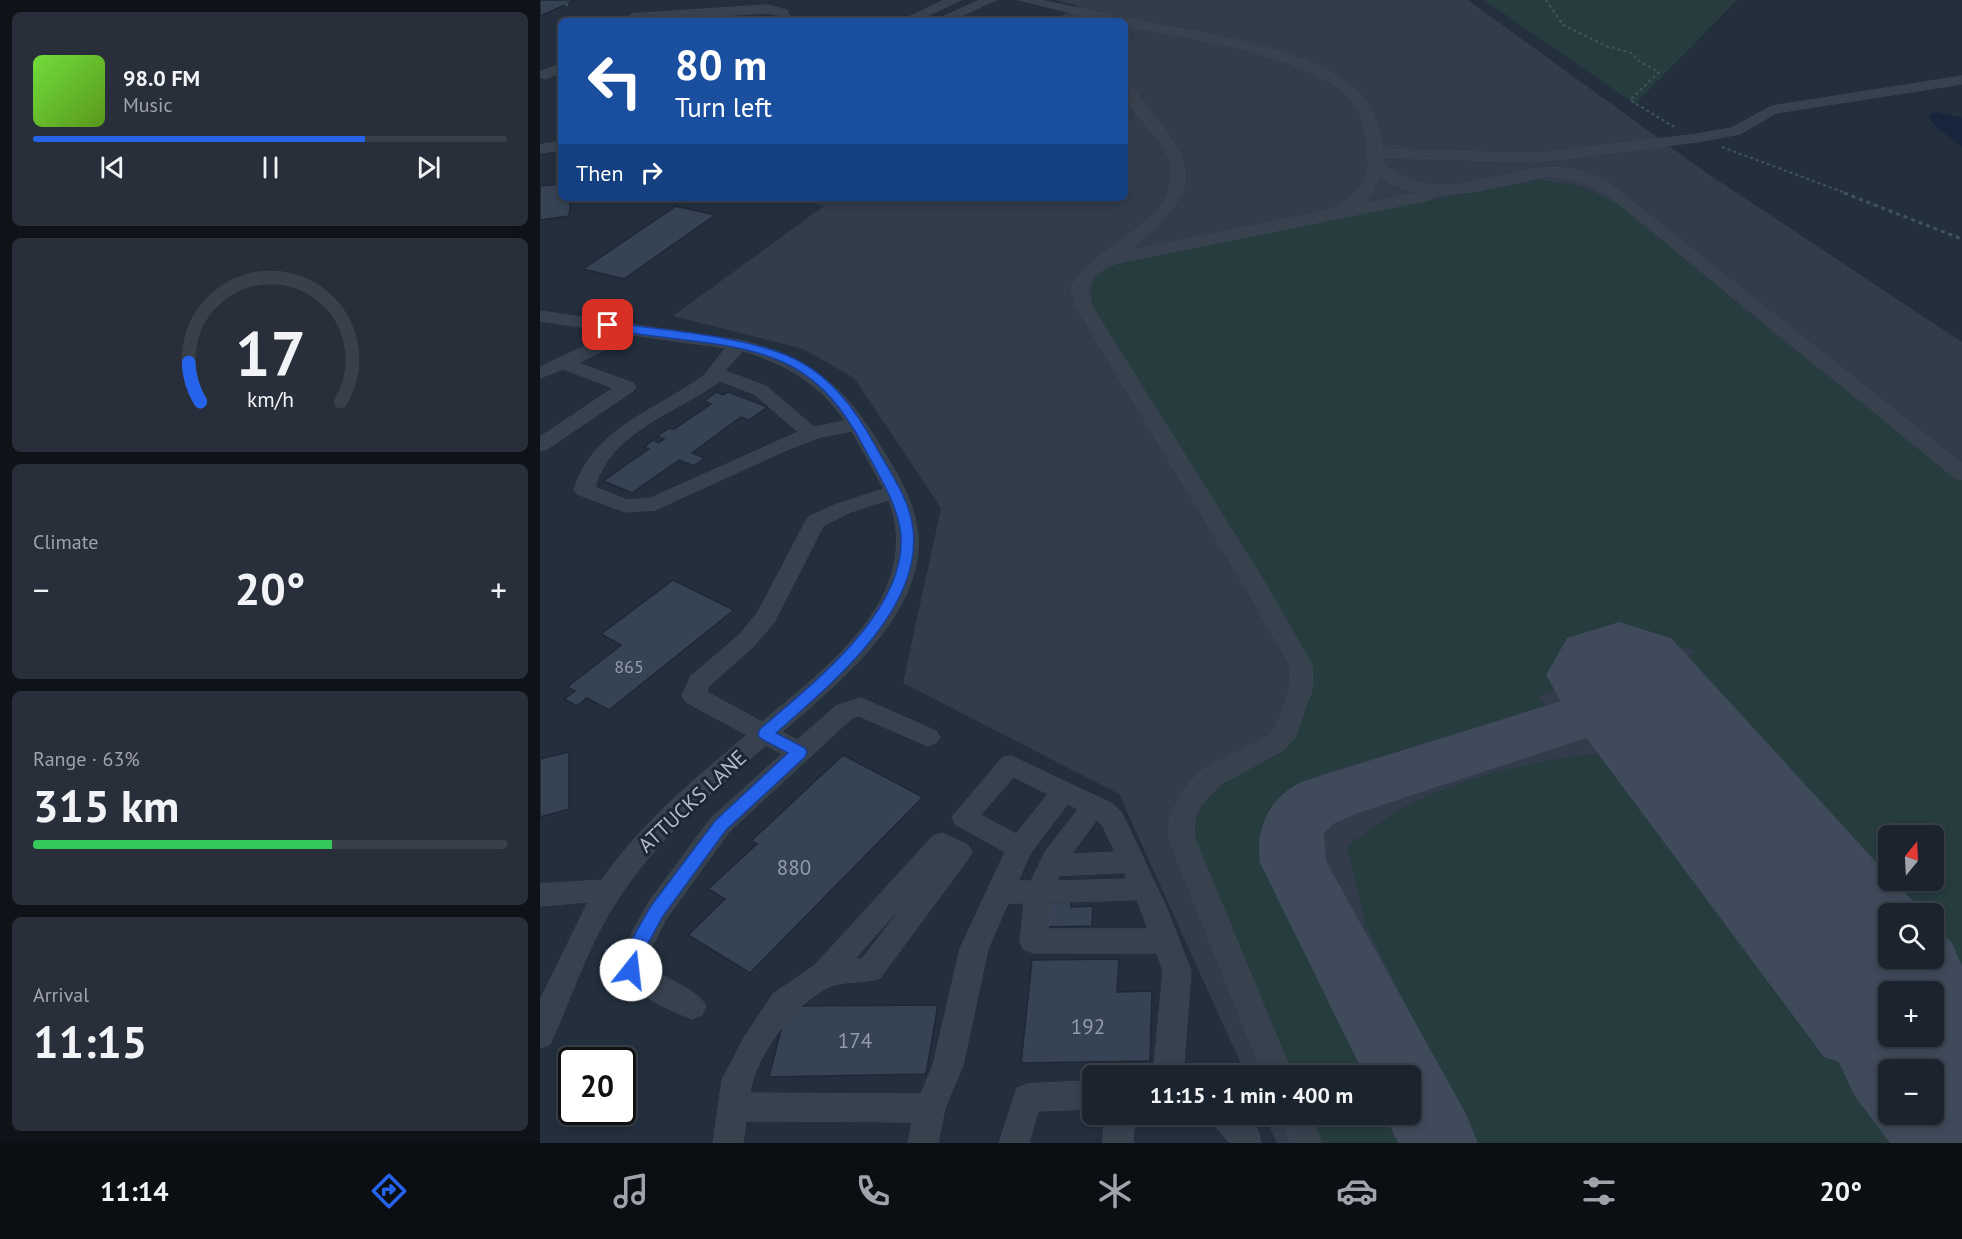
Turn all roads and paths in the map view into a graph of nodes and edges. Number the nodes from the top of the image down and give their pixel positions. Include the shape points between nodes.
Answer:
1 (955, 0) edge
2 (990, 0) edge
3 (1025, 0) edge
4 (565, 4) dead end
5 (570, 6) dead end
6 (633, 15) edge
7 (1086, 17) edge
8 (784, 18) edge
9 (913, 18) edge
10 (947, 18) edge
11 (1128, 22) edge
12 (558, 69) edge
13 (545, 75) dead end
14 (1962, 80) edge
15 (1128, 92) edge
16 (558, 146) edge
17 (540, 149) edge
18 (558, 160) edge
19 (1377, 161) junction
20 (540, 163) edge
21 (1461, 190) junction
22 (1335, 214) junction
23 (1104, 261) junction
24 (540, 316) edge
25 (623, 327) junction
26 (739, 345) junction
27 (563, 363) junction
28 (540, 373) edge
29 (715, 373) junction
30 (858, 424) junction
31 (811, 434) junction
32 (540, 445) edge
33 (1962, 474) edge
34 (894, 492) junction
35 (765, 734) junction
36 (928, 737) dead end
37 (800, 752) junction
38 (1064, 791) junction
39 (1094, 806) junction
40 (1020, 848) junction
41 (1132, 862) junction
42 (1050, 866) junction
43 (1145, 889) junction
44 (609, 890) junction
45 (1000, 892) junction
46 (1039, 892) junction
47 (540, 895) edge
48 (1166, 942) junction
49 (825, 974) junction
50 (693, 1006) dead end
51 (540, 1035) edge
52 (1169, 1065) edge
53 (1274, 1065) edge
54 (1082, 1095) edge
55 (733, 1107) junction
56 (930, 1108) junction
57 (1119, 1125) edge
58 (1234, 1125) edge
59 (1300, 1125) edge
60 (1247, 1140) dead end
61 (728, 1143) edge
62 (922, 1143) edge
63 (1014, 1143) edge
64 (1118, 1143) edge
65 (1307, 1143) edge

1 - 9 street
2 - 10 street
3 - 7 street
4 - 5 path
6 - 8 street via 767,9 780,11
11 - 19 street via 1273,54 1322,72 1341,83 1365,110
12 - 13 street
14 - 19 street via 1772,110 1735,131 1707,136 1516,159
15 - 23 street via 1168,145 1180,175 1170,204
16 - 17 street
18 - 20 street
19 - 21 street via 1391,180 1404,186
19 - 22 street via 1362,198
21 - 22 street
21 - 33 street via 1558,172 1598,182
22 - 23 street
23 - 53 street via 1085,276 1079,288 1085,308 1301,665 1302,685 1288,730 1277,743 1210,778 1182,817 1182,839
24 - 25 street, ATTUCKS LANE
25 - 26 street, ATTUCKS LANE
25 - 27 street via 599,346
26 - 29 street
26 - 30 street, ATTUCKS LANE via 769,352 806,369 837,396
27 - 28 street
27 - 32 street via 627,387
29 - 31 street via 760,390
29 - 31 street via 713,378 622,435 598,456 585,478 584,490 625,506 656,504
30 - 31 street
30 - 34 street, ATTUCKS LANE
34 - 35 street, ATTUCKS LANE via 903,512 907,544 902,574 888,607 847,660
34 - 35 street via 815,522 767,616 748,639 698,683 694,696
35 - 37 street
35 - 44 street, ATTUCKS LANE via 646,841
36 - 37 street via 861,707 844,712
37 - 50 street via 720,825 657,911 631,957 631,970
38 - 39 street
38 - 40 street
38 - 40 street via 1011,765 963,817
39 - 41 street via 1113,820
39 - 42 street
40 - 45 street
41 - 42 street
41 - 43 street
42 - 46 street
43 - 46 street
43 - 48 street
44 - 47 street
44 - 51 street, ATTUCKS LANE via 563,975
45 - 46 street
45 - 56 street via 974,949 948,1065
46 - 48 street via 1033,941
48 - 52 street via 1177,971
49 - 49 street via 942,843 959,852 870,970
49 - 55 street via 783,1003 737,1080
54 - 63 street via 1027,1098
55 - 56 street
55 - 61 street
56 - 62 street
57 - 64 street
58 - 60 street
59 - 65 street

